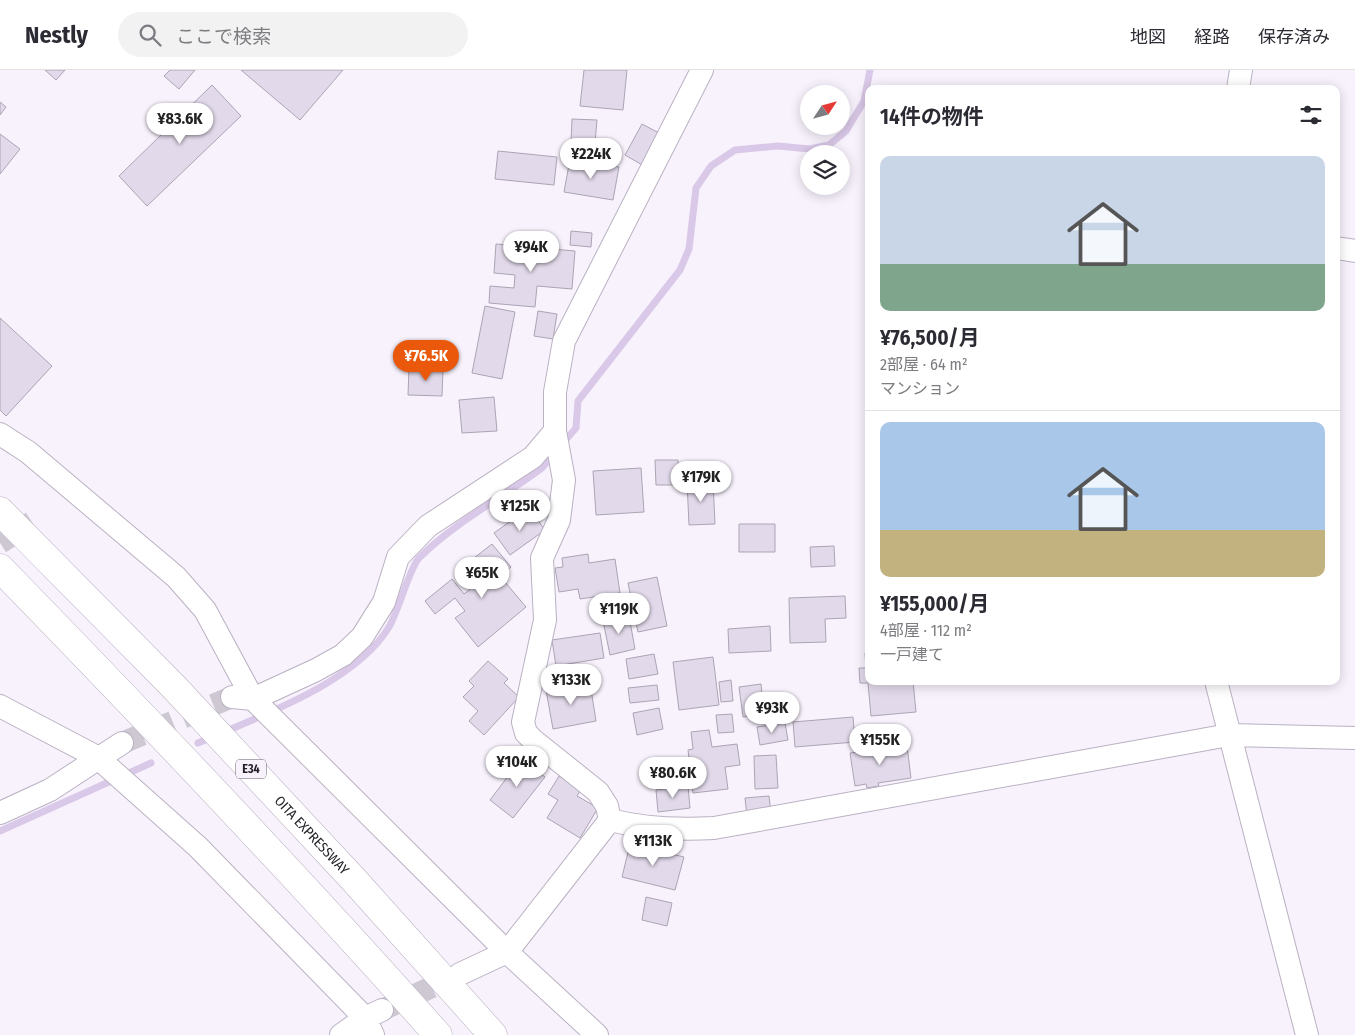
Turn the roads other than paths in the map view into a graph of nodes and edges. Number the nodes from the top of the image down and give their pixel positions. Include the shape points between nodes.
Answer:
1 (702, 70) edge
2 (1241, 70) edge
3 (1239, 85) edge
4 (1340, 248) edge
5 (1355, 250) edge
6 (0, 434) edge
7 (557, 442) junction
8 (0, 511) edge
9 (0, 568) edge
10 (1217, 685) edge
11 (254, 705) junction
12 (0, 706) edge
13 (1229, 735) junction
14 (1355, 738) edge
15 (122, 743) tunnel mouth
16 (104, 764) junction
17 (0, 813) edge
18 (610, 820) junction
19 (506, 952) junction
20 (460, 974) tunnel mouth
21 (373, 1021) edge
22 (341, 1035) edge
23 (438, 1035) edge
24 (493, 1035) edge
25 (597, 1035) edge
26 (1307, 1035) edge

1 - 7 street via 564,342 555,392
2 - 3 street
4 - 5 street
6 - 11 street via 35,458 176,577 205,610
7 - 11 street via 428,526 398,557 384,602 362,637 343,655
7 - 18 street via 564,480 559,520 542,558 545,620 523,722 526,733 533,740 598,792 607,806
8 - 24 highway, OITA EXPRESSWAY / E34 via 180,693
9 - 23 highway via 318,900
10 - 13 street
11 - 19 street
12 - 16 street
13 - 14 street
13 - 18 street via 714,828 639,828
13 - 26 street
15 - 16 street
16 - 17 street
16 - 21 street via 198,847
18 - 19 street
19 - 20 street
19 - 25 street
21 - 22 street

